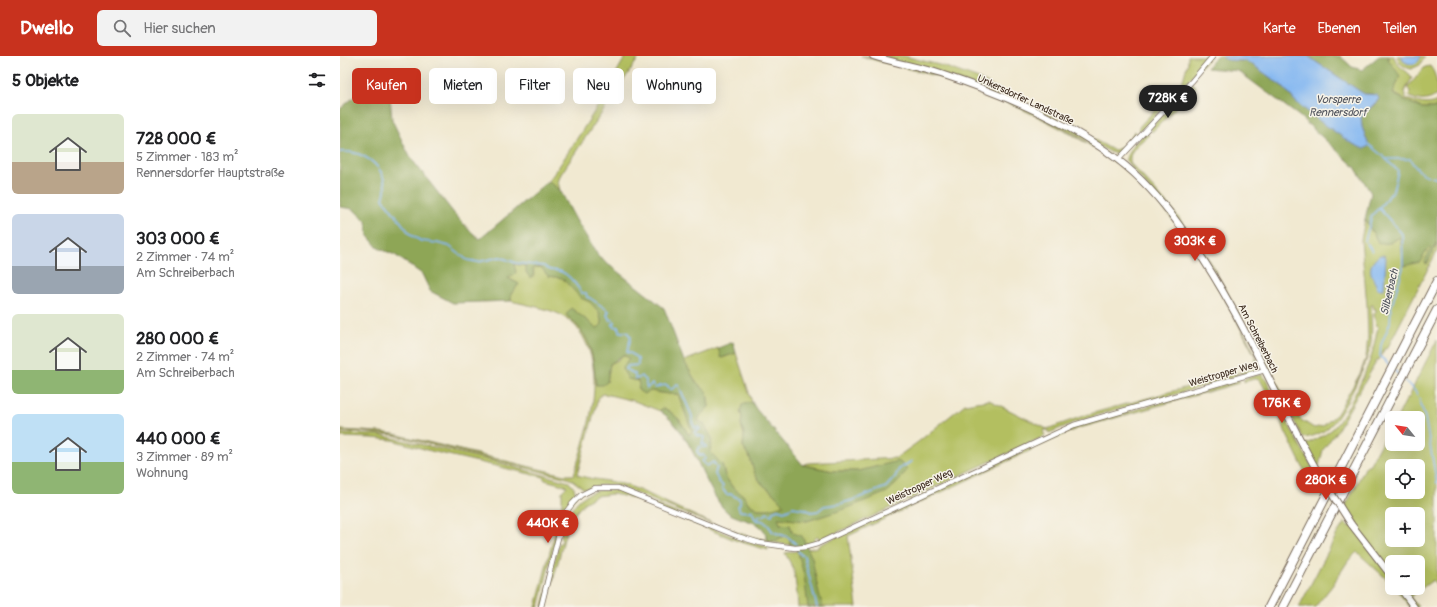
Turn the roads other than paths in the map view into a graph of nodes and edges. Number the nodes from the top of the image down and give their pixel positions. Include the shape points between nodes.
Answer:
1 (873, 56) edge
2 (1213, 56) edge
3 (1118, 160) junction
4 (1437, 281) edge
5 (1437, 310) edge
6 (1265, 370) junction
7 (1385, 568) edge
8 (1405, 595) edge
9 (541, 607) edge
10 (1269, 607) edge
11 (1283, 607) edge
12 (1414, 607) edge

1 - 3 street, Unkersdorfer Landstraße via 990,91 1060,124
2 - 3 street
3 - 6 street, Am Schreiberbach via 1158,198 1200,253
4 - 10 highway
5 - 11 highway
6 - 7 street, Am Schreiberbach, bridge via 1316,469 1351,524
6 - 9 street, Weistropper Weg via 1074,425 806,547 773,545 744,539 618,488 595,488 581,495 570,506 564,519
8 - 12 street

